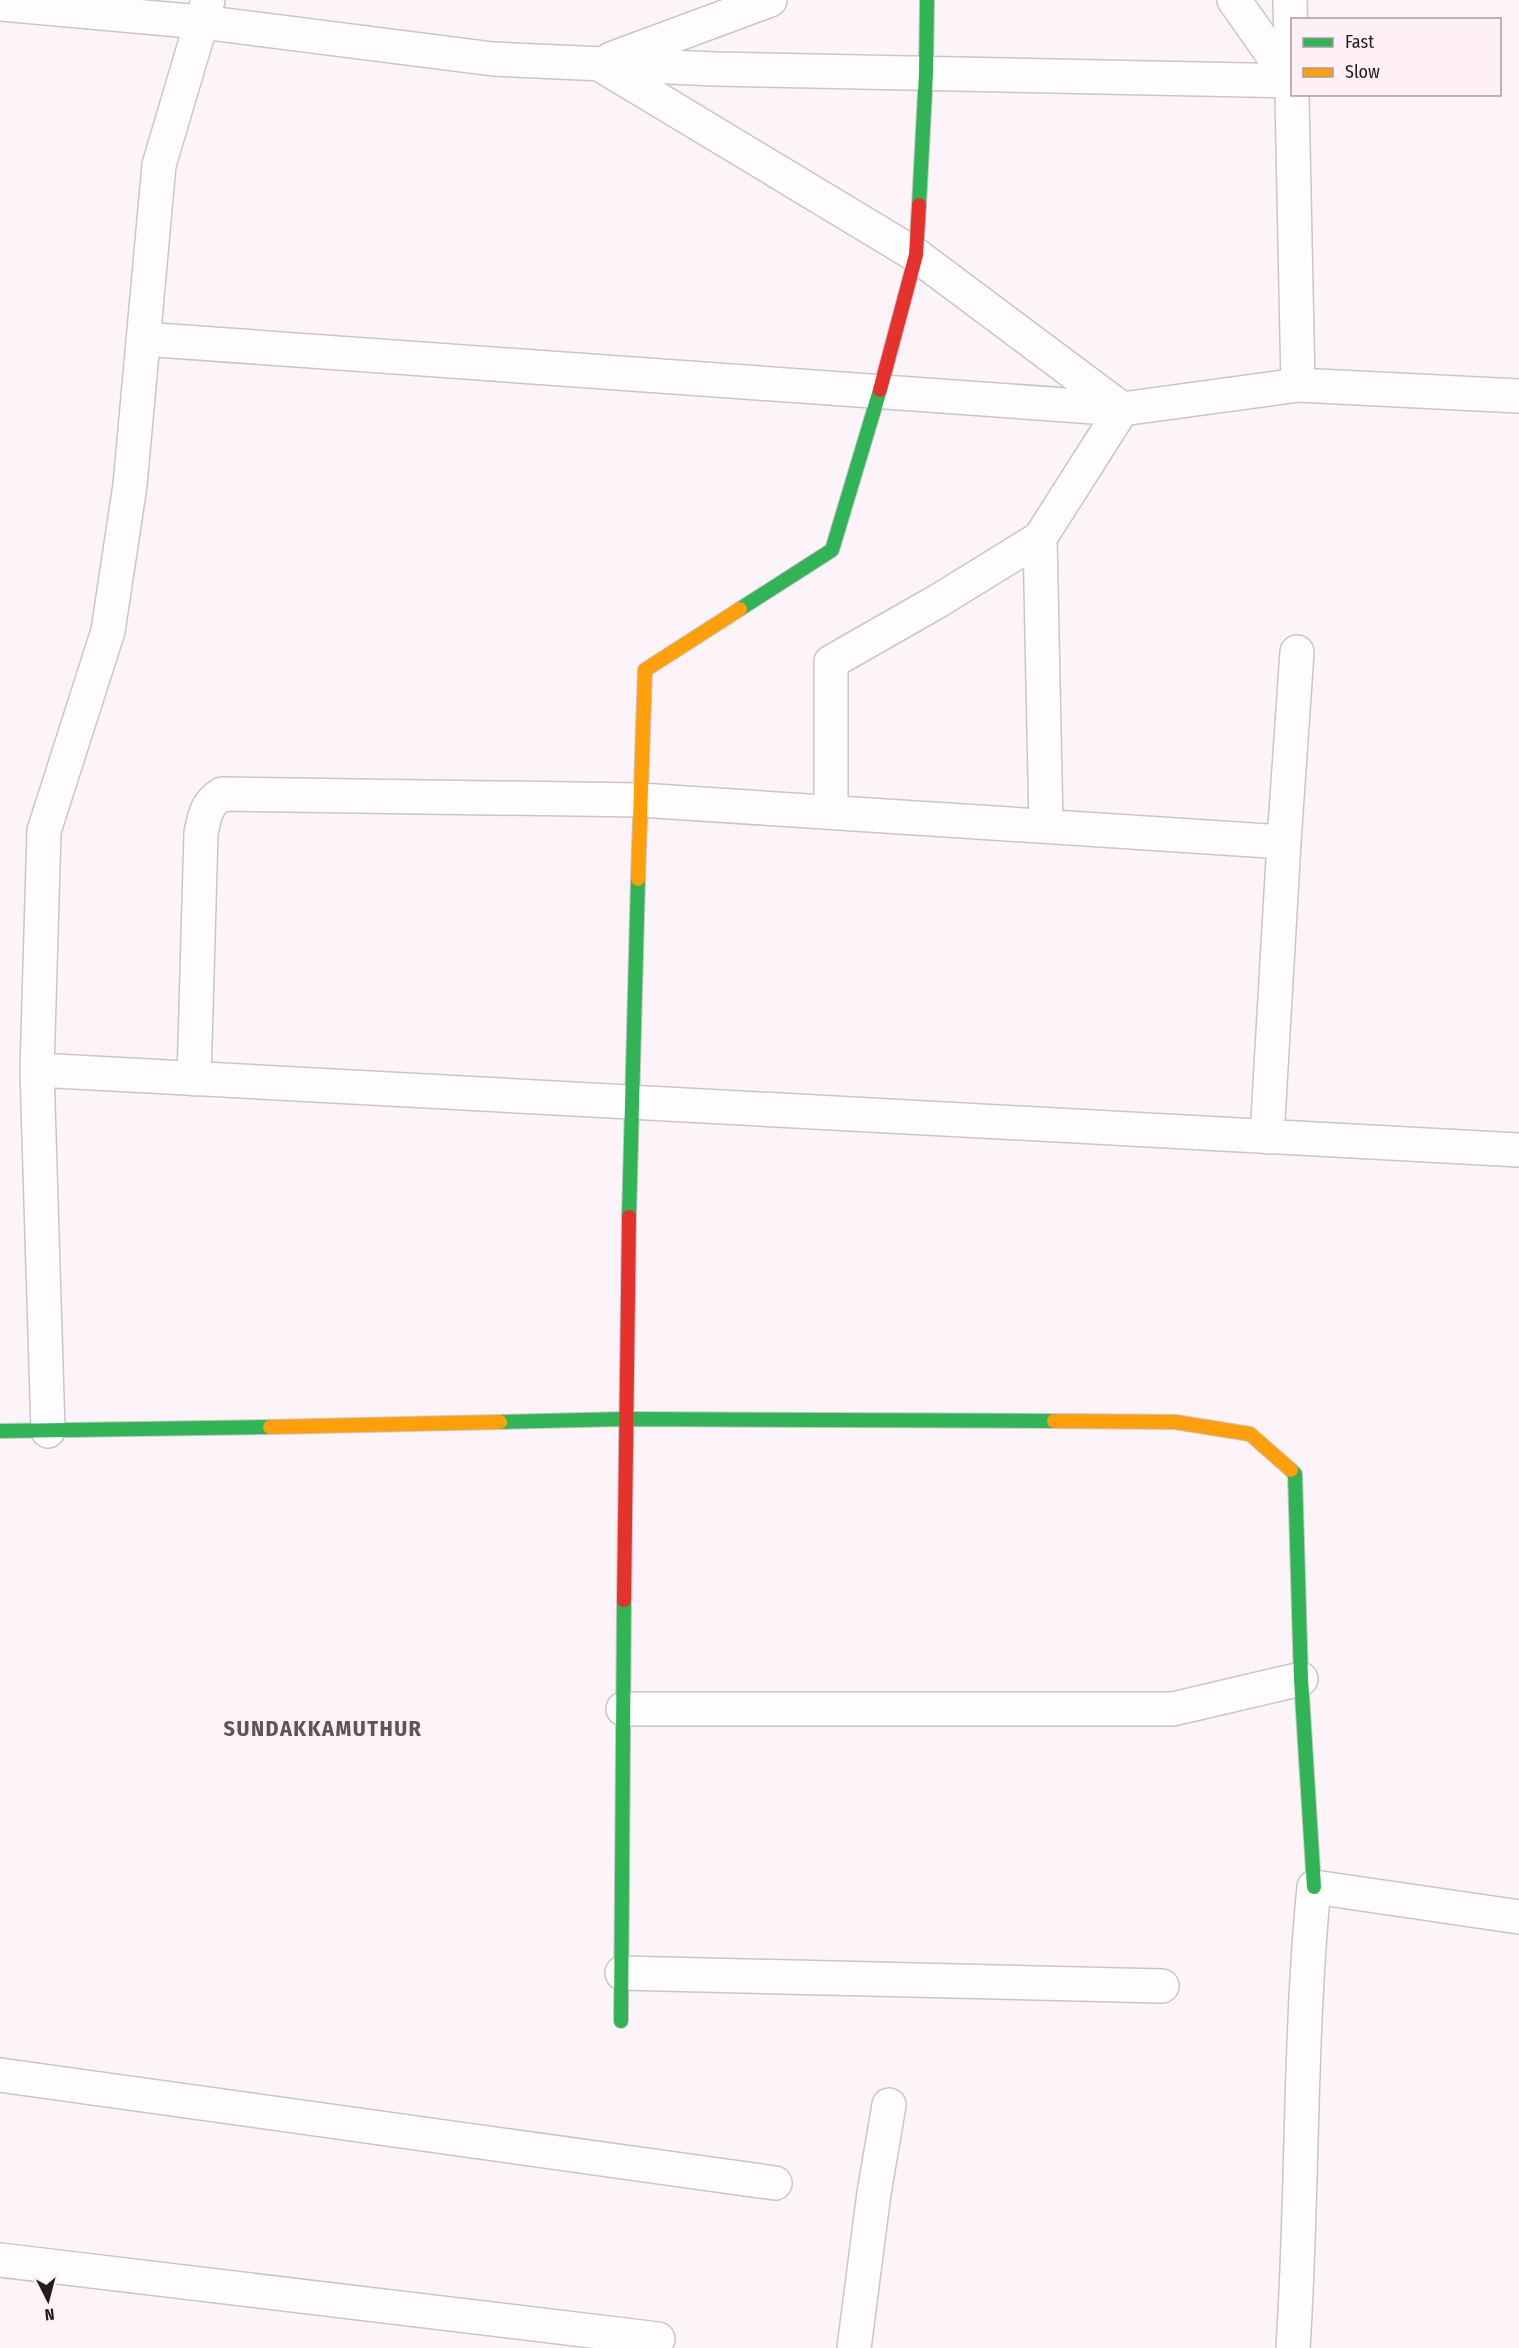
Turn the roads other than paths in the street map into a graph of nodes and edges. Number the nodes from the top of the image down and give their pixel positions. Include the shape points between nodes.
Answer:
1 (770, 0) edge
2 (927, 0) edge
3 (1234, 0) edge
4 (1290, 0) edge
5 (0, 4) edge
6 (204, 11) edge
7 (1291, 40) edge
8 (598, 63) junction
9 (926, 73) junction
10 (1291, 80) edge
11 (1291, 81) edge
12 (1292, 96) edge
13 (916, 255) junction
14 (143, 339) junction
15 (1298, 385) junction
16 (879, 392) junction
17 (1519, 396) edge
18 (1122, 409) junction
19 (1040, 538) junction
20 (1297, 652) dead end
21 (640, 800) junction
22 (831, 812) junction
23 (1046, 826) junction
24 (1284, 842) junction
25 (37, 1070) junction
26 (194, 1079) junction
27 (631, 1102) junction
28 (1267, 1137) junction
29 (1519, 1150) edge
30 (625, 1419) junction
31 (0, 1431) edge
32 (48, 1431) junction
33 (1301, 1678) junction
34 (623, 1709) junction
35 (1314, 1887) junction
36 (1519, 1917) edge
37 (622, 1973) junction
38 (1162, 1986) dead end
39 (621, 2021) dead end
40 (0, 2074) edge
41 (889, 2105) dead end
42 (775, 2183) dead end
43 (0, 2260) edge
44 (658, 2339) dead end
45 (854, 2348) edge
46 (1293, 2348) edge

1 - 8 street
2 - 9 street
3 - 10 street
4 - 7 street
5 - 6 street
6 - 8 street via 493,59
6 - 14 street via 159,165
8 - 9 street
8 - 13 street
9 - 11 street
9 - 13 street
12 - 15 street
13 - 16 street
13 - 18 street
14 - 16 street
14 - 25 street via 130,485 108,631 44,831
15 - 17 street
15 - 18 street
16 - 18 street
16 - 21 street via 832,550 645,670
18 - 19 street
19 - 22 street via 831,662
19 - 23 street
20 - 24 street
21 - 22 street
21 - 26 street via 222,794 205,812 201,833
21 - 27 street
22 - 23 street
23 - 24 street
24 - 28 street
25 - 26 street
25 - 32 street
26 - 27 street
27 - 28 street
27 - 30 street
28 - 29 street
30 - 32 street
30 - 33 street via 1175,1422 1250,1434 1295,1474
30 - 34 street
31 - 32 street
33 - 34 street via 1173,1709
33 - 35 street
34 - 37 street
35 - 36 street
35 - 46 street via 1307,1960
37 - 38 street
37 - 39 street
40 - 42 street
41 - 45 street
43 - 44 street

